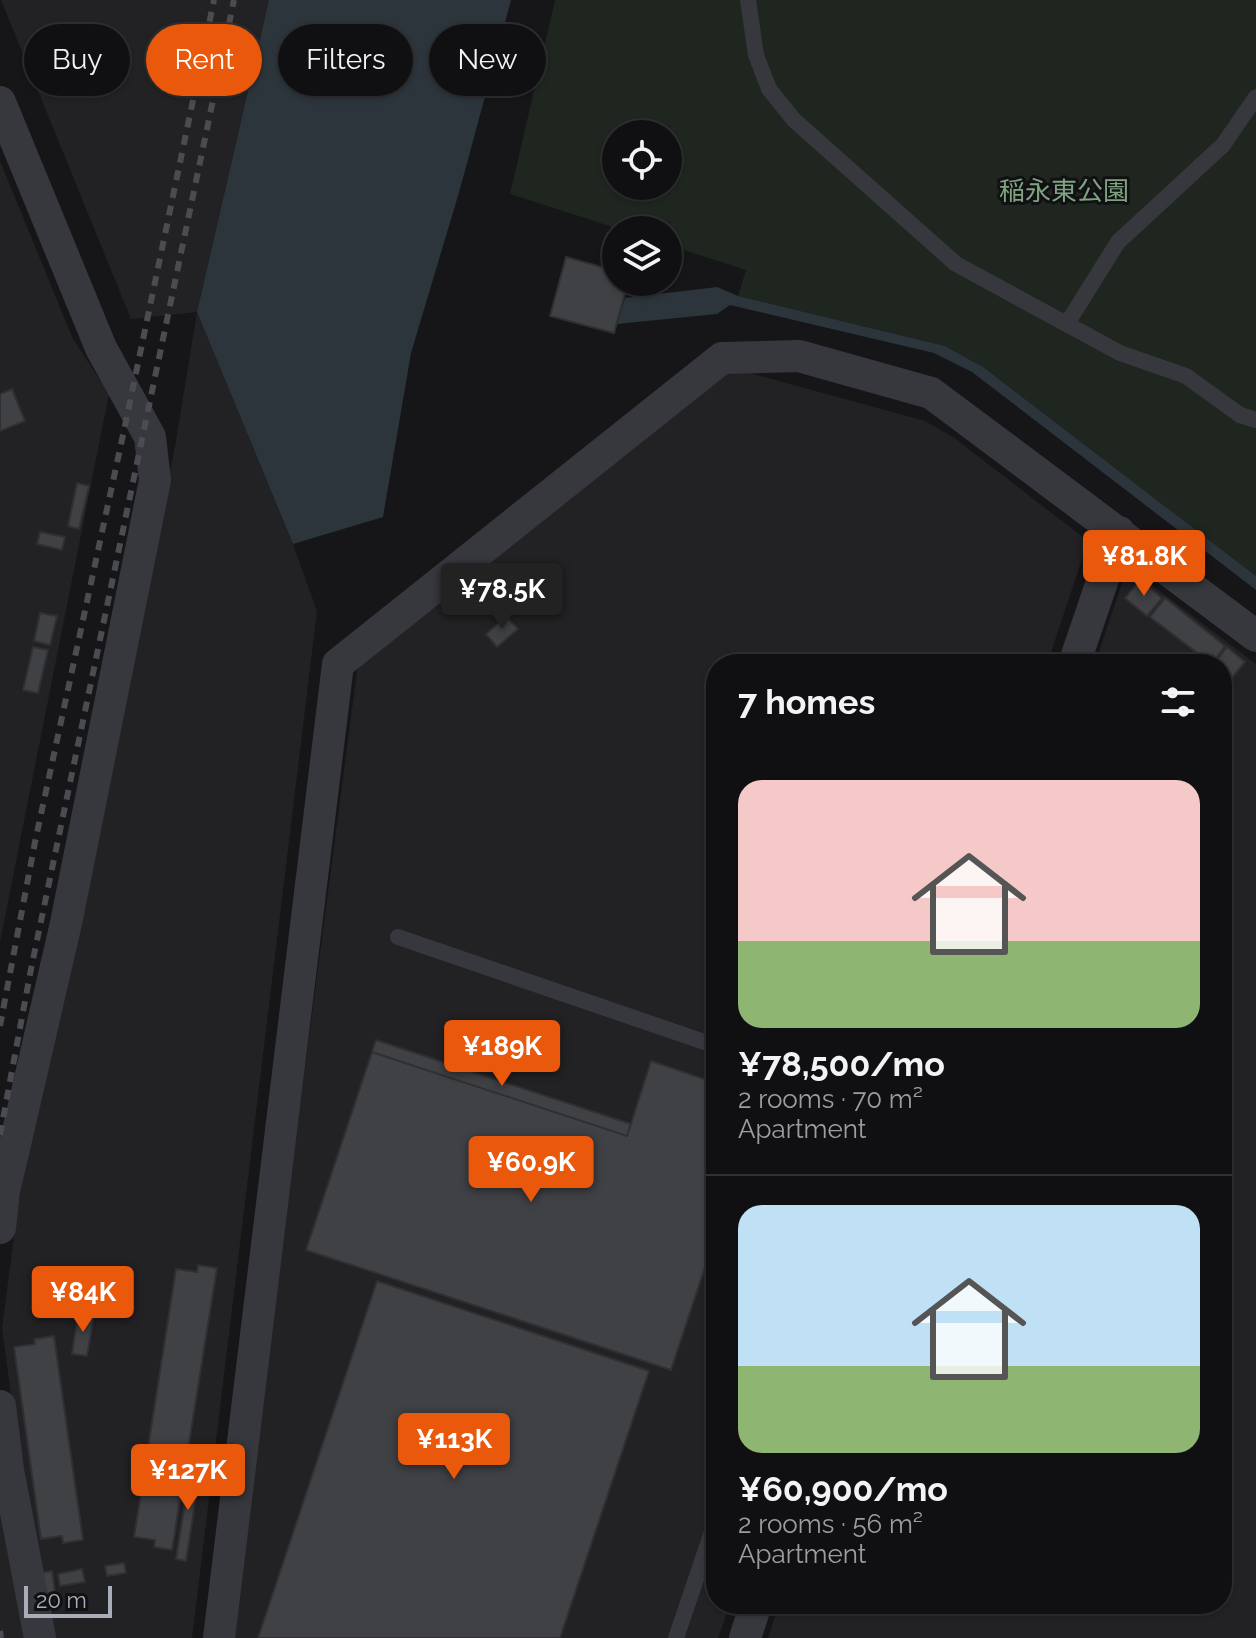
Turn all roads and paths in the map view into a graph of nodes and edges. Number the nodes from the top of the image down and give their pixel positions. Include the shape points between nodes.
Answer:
1 (748, 0) edge
2 (1256, 97) edge
3 (0, 102) edge
4 (1068, 322) junction
5 (1256, 420) edge
6 (1119, 532) junction
7 (1256, 636) edge
8 (1077, 654) edge
9 (398, 937) dead end
10 (706, 1043) edge
11 (0, 1228) edge
12 (0, 1406) edge
13 (706, 1550) edge
14 (753, 1614) edge
15 (40, 1638) edge
16 (219, 1638) edge
17 (676, 1638) edge
18 (745, 1638) edge

1 - 4 lane via 756,55 769,89 794,120 956,264
2 - 4 lane via 1223,145 1118,242
3 - 11 street via 101,348 150,437 155,480
4 - 5 lane via 1120,353 1186,376 1240,415
6 - 7 street
6 - 8 street
6 - 16 street via 931,393 799,356 722,358 338,664
9 - 10 lane
12 - 15 street
13 - 17 lane
14 - 18 street

